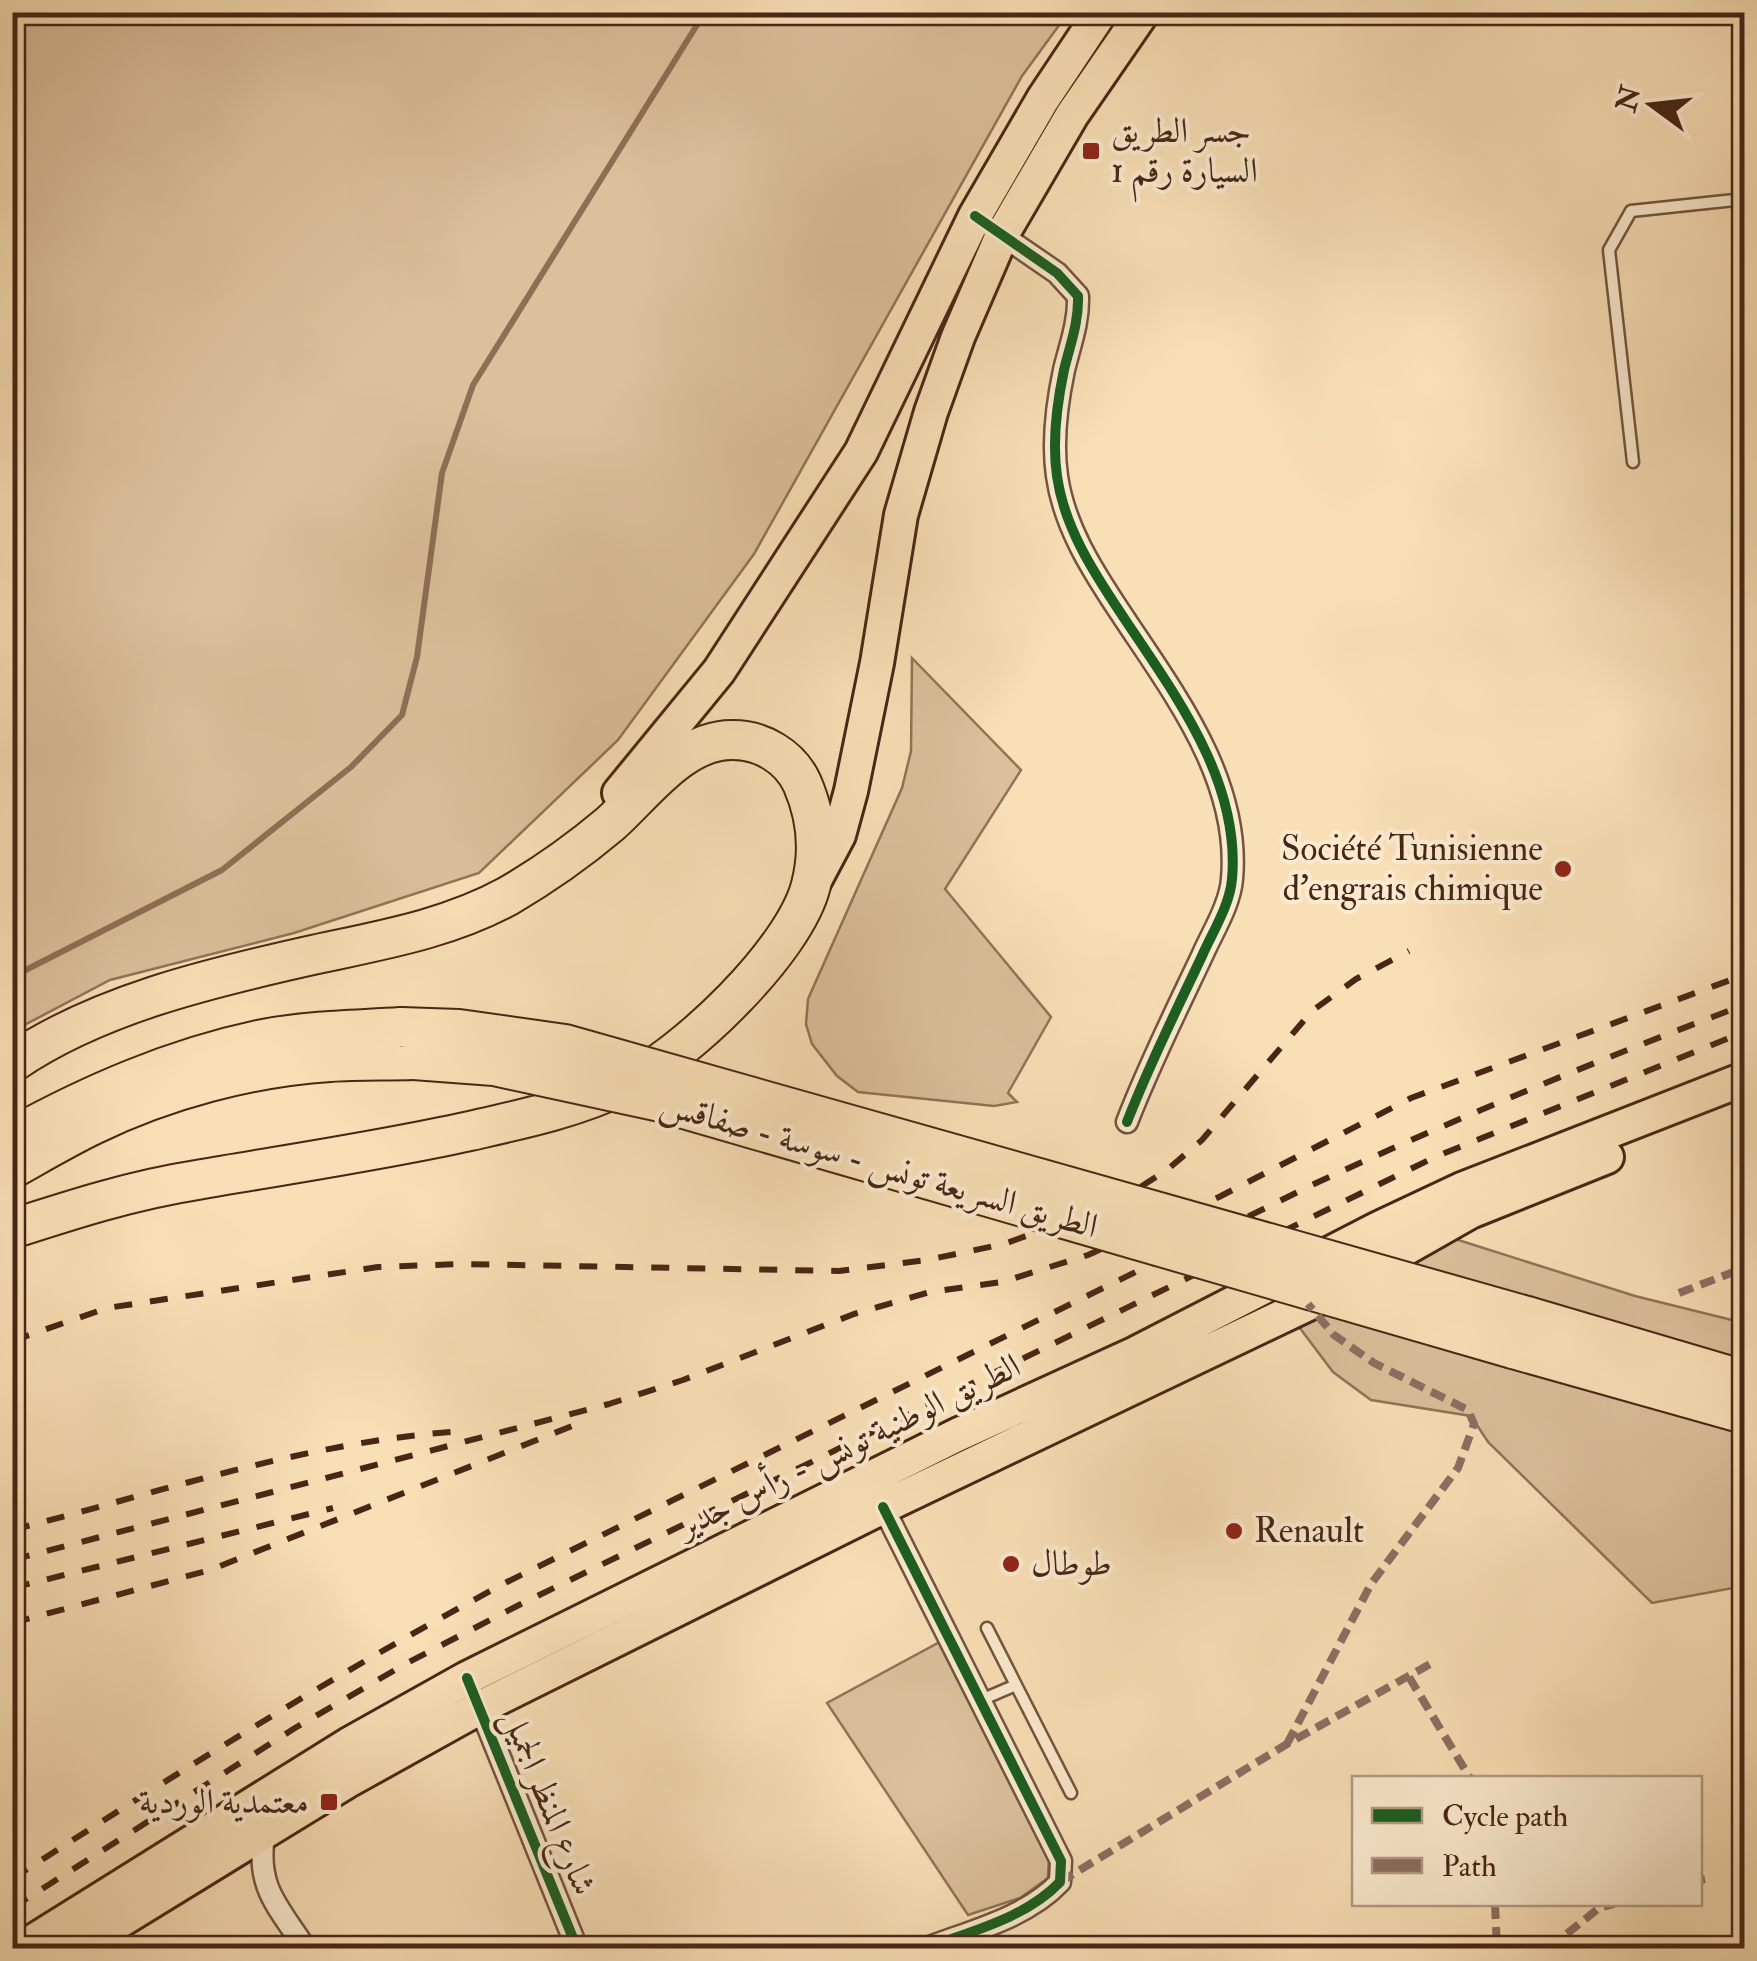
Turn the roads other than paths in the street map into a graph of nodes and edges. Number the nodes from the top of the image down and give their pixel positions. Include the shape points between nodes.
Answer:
1 (1100, 12) edge
2 (1142, 12) edge
3 (1744, 199) edge
4 (975, 216) junction
5 (1002, 235) junction
6 (1633, 462) dead end
7 (547, 872) junction
8 (811, 888) junction
9 (408, 1044) junction
10 (12, 1063) edge
11 (1744, 1079) edge
12 (1744, 1100) edge
13 (1127, 1122) dead end
14 (12, 1138) edge
15 (12, 1169) edge
16 (12, 1229) edge
17 (1520, 1332) junction
18 (1744, 1380) edge
19 (1744, 1414) edge
20 (883, 1506) junction
21 (987, 1628) dead end
22 (1016, 1685) junction
23 (474, 1692) junction
24 (980, 1700) junction
25 (1071, 1794) dead end
26 (264, 1835) junction
27 (95, 1944) edge
28 (22, 1948) edge
29 (305, 1948) edge
30 (577, 1948) edge
31 (927, 1948) edge

1 - 4 main road
2 - 5 main road
3 - 6 lane via 1630,211 1609,250
4 - 5 street
4 - 7 main road via 861,452 785,573 664,741
5 - 8 main road via 914,463 851,791 839,834
5 - 13 street via 1078,296 1056,424 1056,476 1071,530 1188,720 1228,810 1232,882
7 - 8 highway via 678,761 701,746 732,740 765,747 798,774 814,814
7 - 10 highway via 460,919 208,979 98,1018
8 - 16 highway via 787,937 747,986 629,1083 551,1113 361,1155 192,1180
9 - 14 highway, الطريق السريعة تونس - سوسة - صفاقس via 265,1038 81,1100
9 - 15 highway, الطريق السريعة تونس - سوسة - صفاقس via 266,1070 155,1100
9 - 17 highway, الطريق السريعة تونس - سوسة - صفاقس, bridge via 459,1029 564,1044
11 - 23 main road, الطريق الوطنية تونس - رأس جدير via 1379,1228 957,1435
12 - 20 main road, الطريق الوطنية تونس - رأس جدير via 1470,1212 1308,1304
17 - 18 highway, الطريق السريعة تونس - سوسة - صفاقس
17 - 19 highway, الطريق السريعة تونس - سوسة - صفاقس
20 - 23 main road, الطريق الوطنية تونس - رأس جدير
20 - 24 street
21 - 22 lane
22 - 24 lane
22 - 25 lane
23 - 26 main road, الطريق الوطنية تونس - رأس جدير
23 - 28 main road, الطريق الوطنية تونس - رأس جدير via 349,1744
23 - 30 street, شارع المنظر الجميل
24 - 31 street via 1053,1842 1060,1882 1025,1909
26 - 27 main road, الطريق الوطنية تونس - رأس جدير
26 - 29 street via 264,1884

